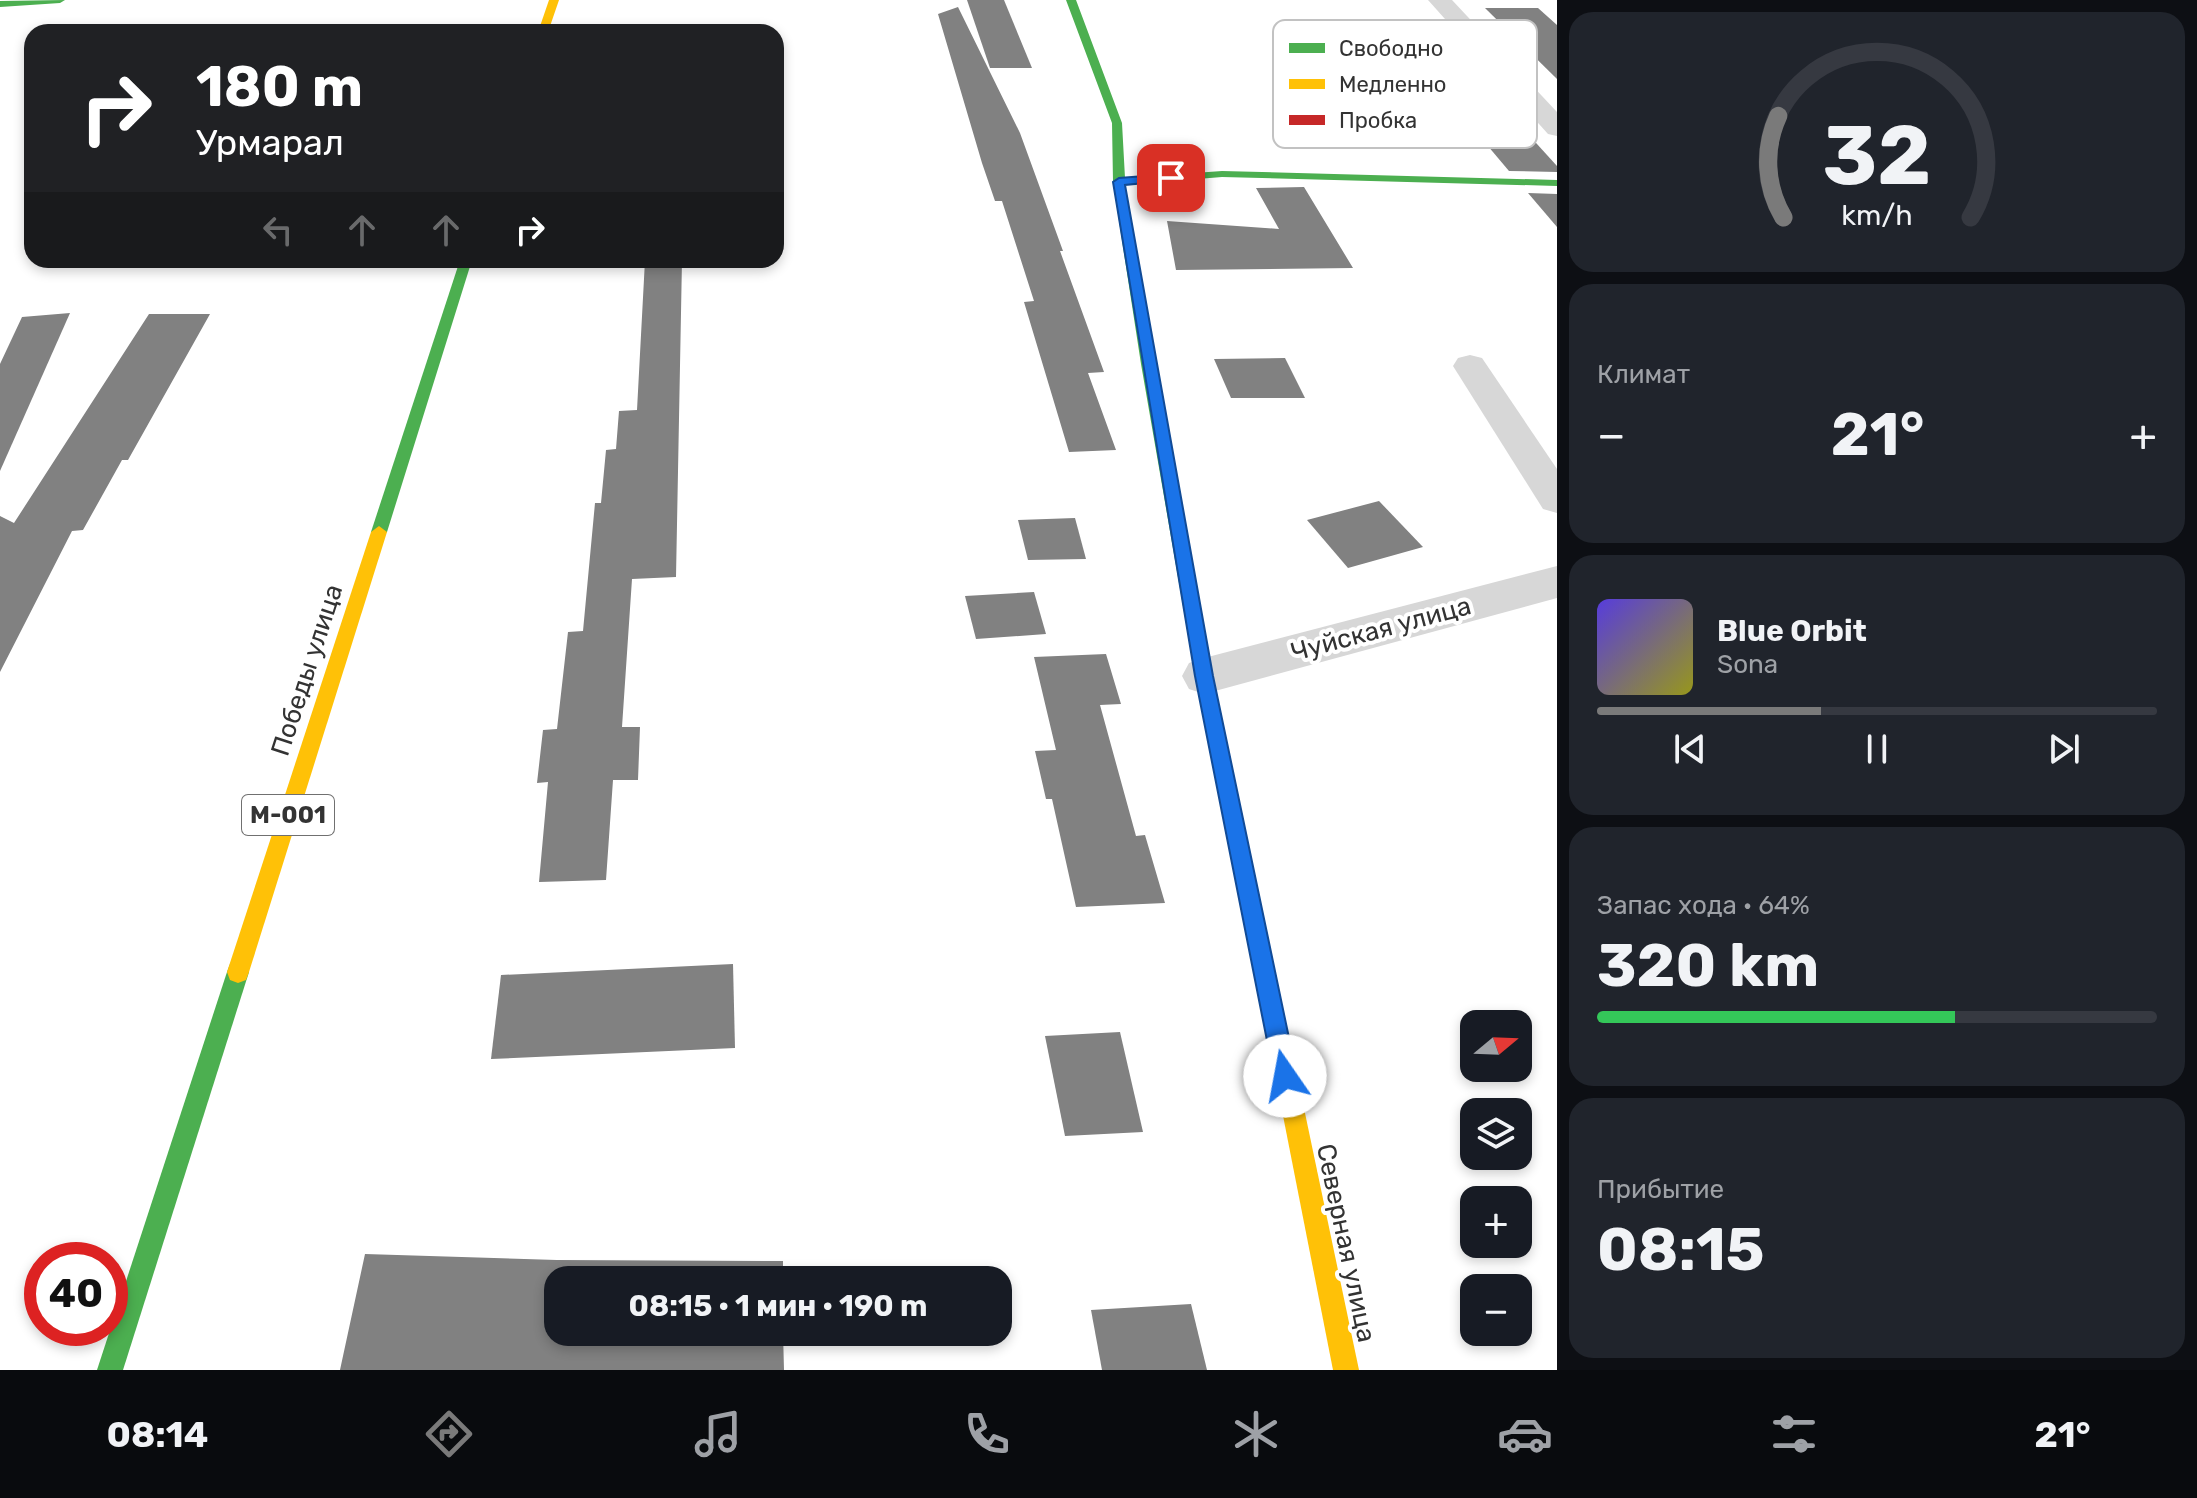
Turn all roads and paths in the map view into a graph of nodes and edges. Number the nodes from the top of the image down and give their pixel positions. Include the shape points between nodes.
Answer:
1 (60, 0) edge
2 (554, 0) edge
3 (1071, 0) edge
4 (1439, 0) edge
5 (0, 4) edge
6 (1457, 20) edge
7 (546, 24) edge
8 (1537, 106) edge
9 (1557, 128) edge
10 (1119, 182) junction
11 (1557, 183) edge
12 (463, 268) edge
13 (1470, 366) dead end
14 (1557, 499) edge
15 (1557, 582) edge
16 (1204, 676) junction
17 (110, 1370) edge
18 (1346, 1370) edge

1 - 5 street
2 - 7 street
3 - 10 street, Северная улица via 1117,123
4 - 6 street
8 - 9 street
10 - 11 street via 1222,174
10 - 16 street, Северная улица
12 - 17 street, Победы улица / М-001
13 - 14 street
15 - 16 street, Чуйская улица
16 - 18 street, Северная улица

